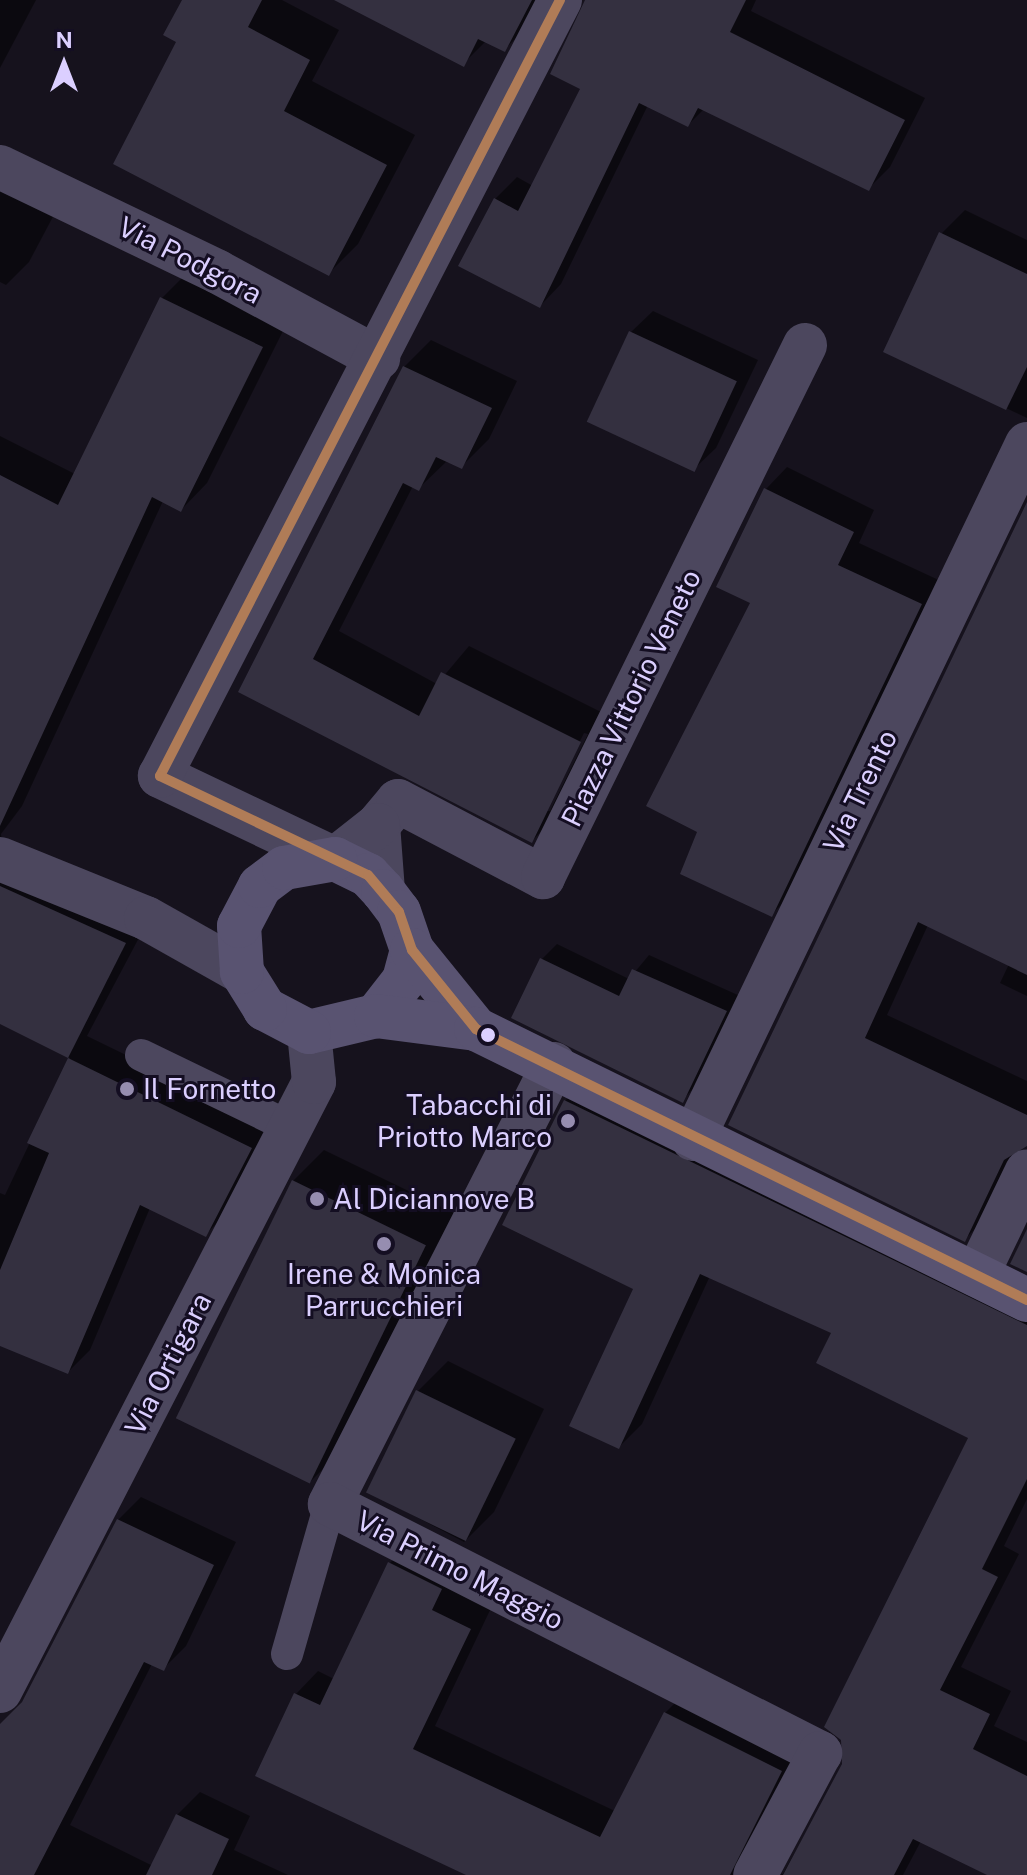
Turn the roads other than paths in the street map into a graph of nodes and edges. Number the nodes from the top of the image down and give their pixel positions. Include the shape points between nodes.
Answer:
1 (560, 0) edge
2 (0, 167) edge
3 (805, 345) dead end
4 (378, 358) junction
5 (1027, 444) edge
6 (378, 825) junction
7 (0, 859) edge
8 (335, 859) junction
9 (383, 891) junction
10 (412, 950) junction
11 (242, 972) junction
12 (376, 1016) junction
13 (476, 1029) junction
14 (309, 1032) junction
15 (141, 1055) dead end
16 (554, 1064) junction
17 (290, 1127) junction
18 (693, 1139) junction
19 (1027, 1171) edge
20 (977, 1275) junction
21 (1027, 1300) edge
22 (330, 1504) junction
23 (287, 1654) dead end
24 (0, 1691) edge
25 (755, 1875) edge

1 - 4 street
2 - 4 street, Via Podgora via 218,272
3 - 6 street, Piazza Vittorio Veneto via 543,877 398,801
4 - 8 street via 160,776
5 - 18 street, Via Trento
6 - 8 street, Piazza Vittorio Veneto
6 - 9 street
7 - 11 street via 146,918
8 - 9 street via 368,875
8 - 11 street, Piazza Vittorio Veneto via 284,868 260,886 239,926
9 - 10 street via 399,912
10 - 12 street via 396,994
10 - 13 street
11 - 14 street, Piazza Vittorio Veneto via 265,1009
12 - 13 street
12 - 14 street
13 - 16 street
14 - 17 street, Via Ortigara via 314,1082
15 - 17 lane
16 - 18 street
16 - 22 street, Via Primo Maggio
17 - 24 street, Via Ortigara
18 - 20 street
19 - 20 street
20 - 21 street
22 - 23 lane
22 - 25 street, Via Primo Maggio via 820,1753

